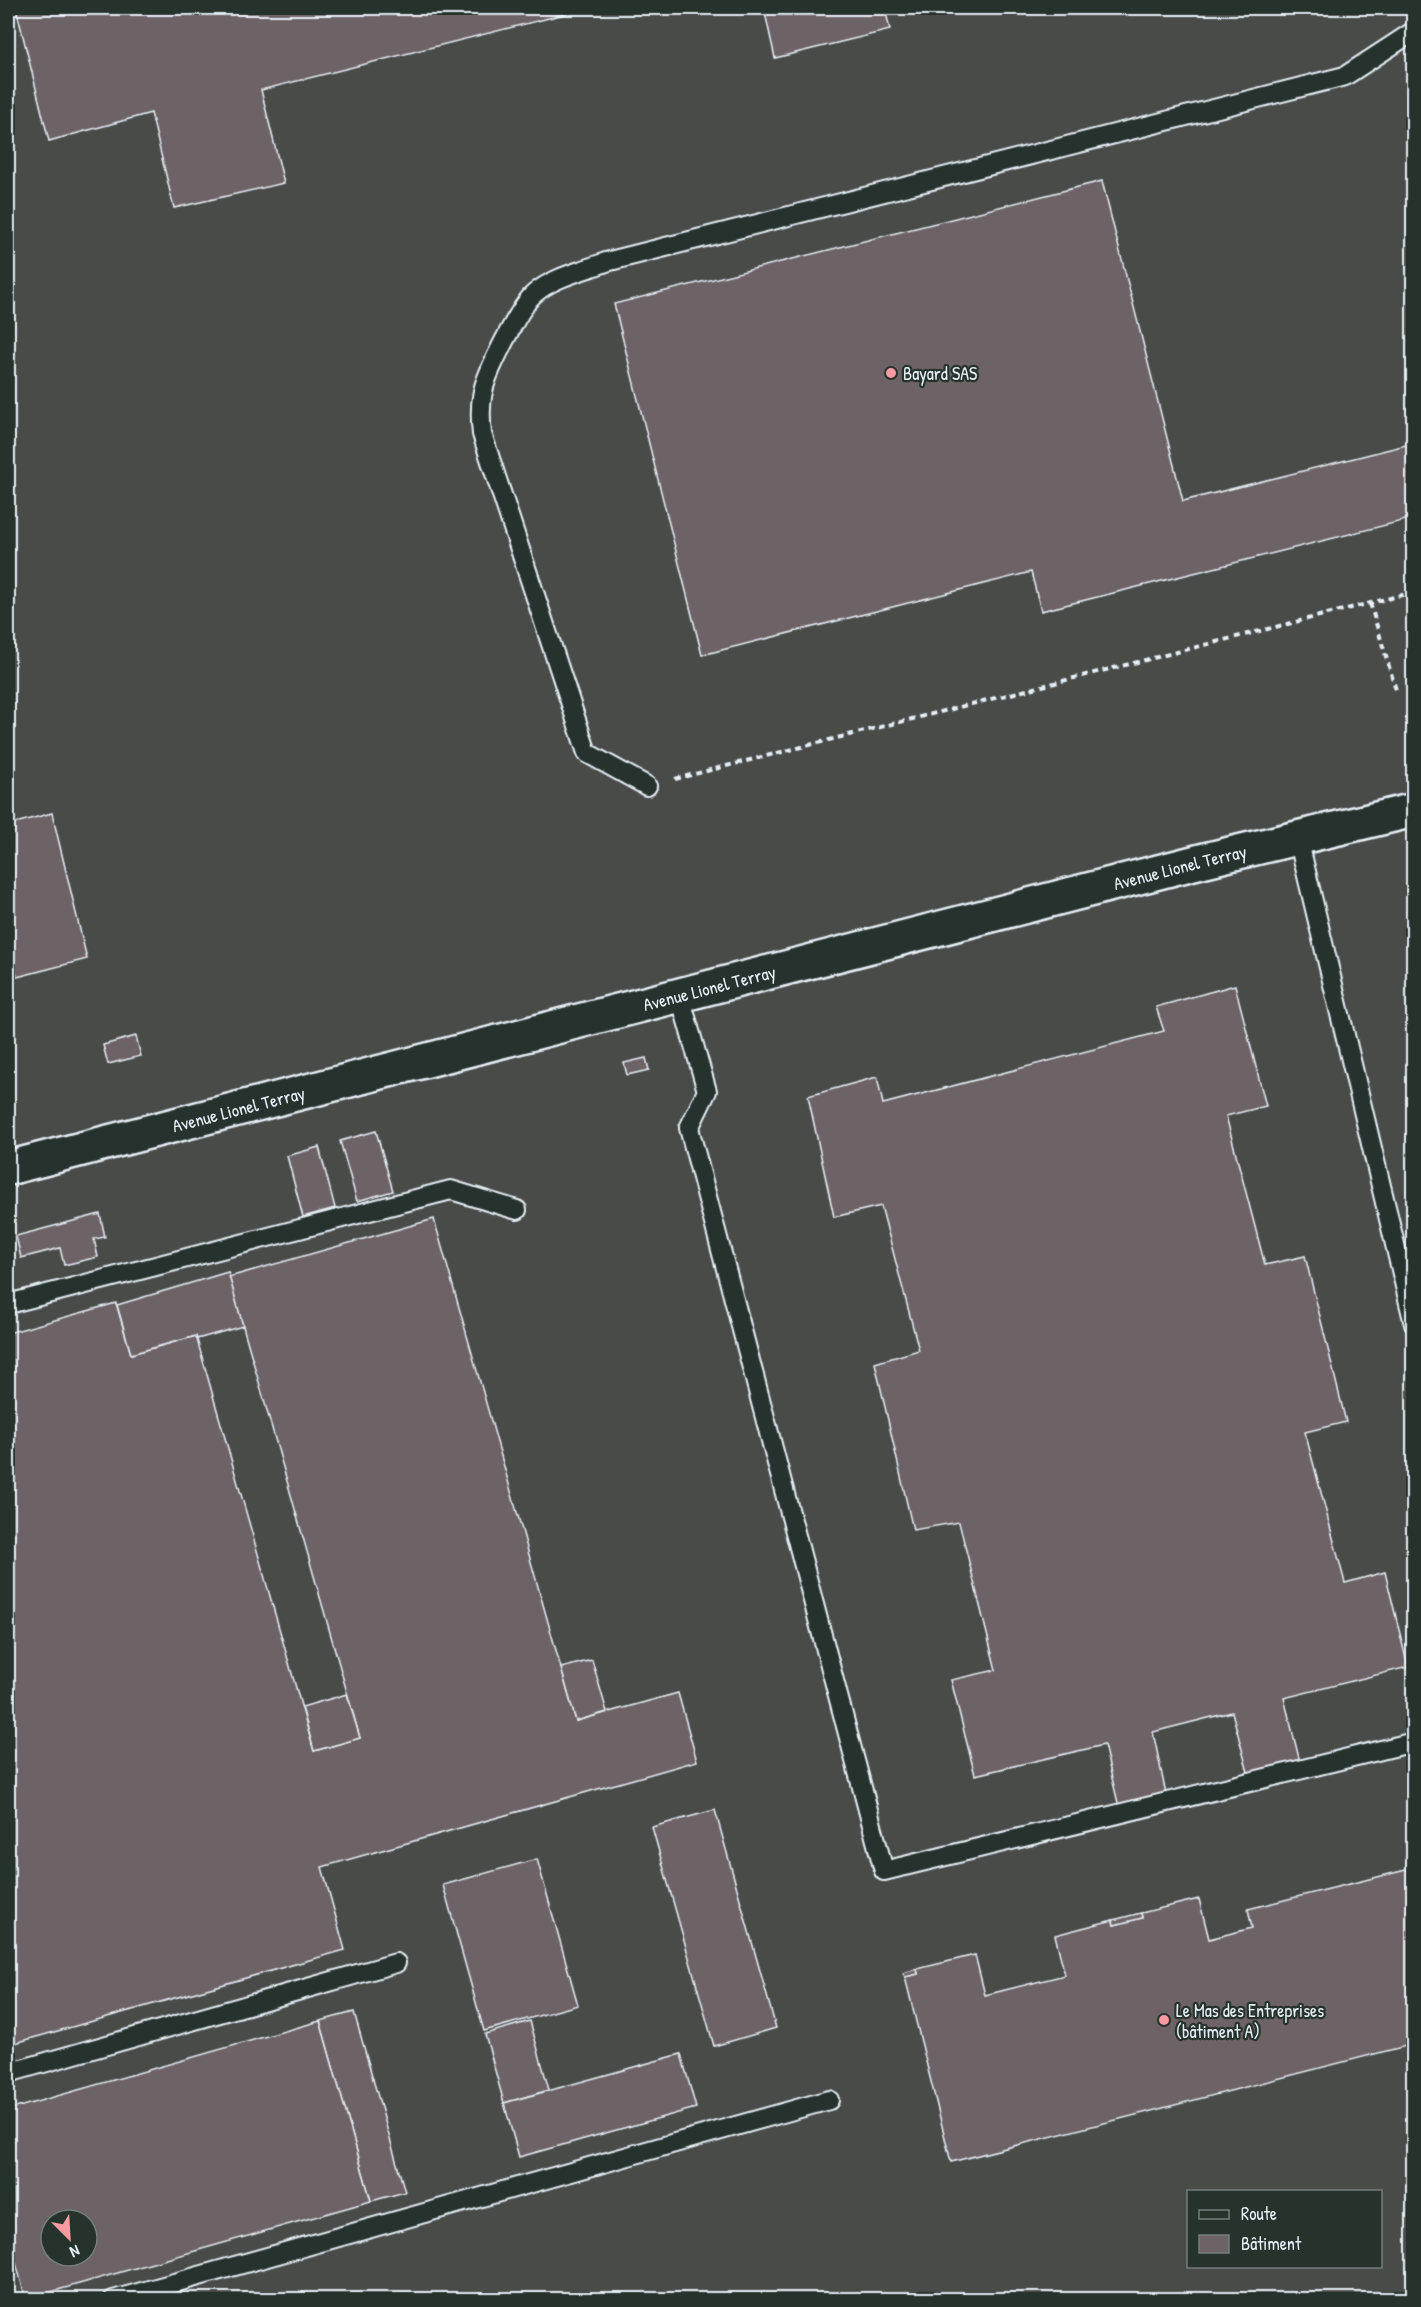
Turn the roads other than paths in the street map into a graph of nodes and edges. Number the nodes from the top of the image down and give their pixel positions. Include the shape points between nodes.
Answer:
1 (1413, 31) edge
2 (647, 786) road end
3 (1413, 810) edge
4 (1298, 838) junction
5 (680, 996) junction
6 (8, 1168) edge
7 (517, 1210) dead end
8 (8, 1304) edge
9 (1413, 1324) edge
10 (1413, 1742) edge
11 (396, 1963) dead end
12 (8, 2073) edge
13 (829, 2100) dead end
14 (113, 2300) edge

1 - 2 lane via 1345,76 606,262 535,293 523,307 486,380 480,419 482,434 587,753
3 - 4 street, Avenue Lionel Terray
4 - 5 street, Avenue Lionel Terray
4 - 9 lane
5 - 6 street, Avenue Lionel Terray
5 - 10 lane via 707,1091 689,1128 884,1871
7 - 8 lane via 451,1190
11 - 12 lane
13 - 14 lane

